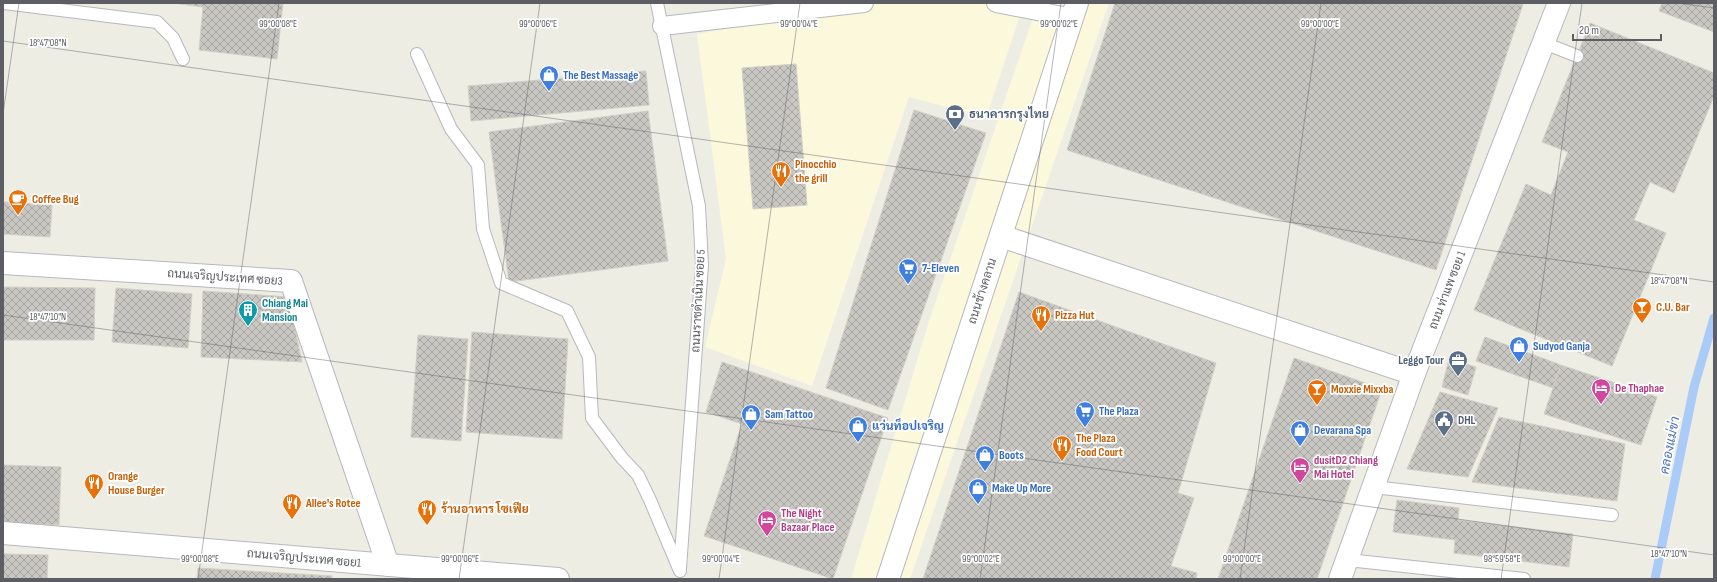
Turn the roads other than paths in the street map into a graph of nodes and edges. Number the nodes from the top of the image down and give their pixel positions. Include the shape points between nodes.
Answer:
1 (4, 3) edge
2 (657, 3) edge
3 (864, 3) edge
4 (996, 3) edge
5 (1559, 3) edge
6 (1075, 10) edge
7 (662, 26) junction
8 (1544, 43) junction
9 (416, 54) dead end
10 (1577, 56) dead end
11 (183, 59) dead end
12 (1001, 236) junction
13 (3, 263) edge
14 (1414, 374) junction
15 (1374, 487) junction
16 (1612, 515) dead end
17 (3, 533) edge
18 (388, 565) junction
19 (1344, 569) edge
20 (679, 575) edge
21 (558, 579) edge
22 (888, 579) edge
23 (1524, 579) edge

1 - 11 lane via 157,22 174,38
2 - 7 lane, ถนนราชดำเนิน ซอย 5
3 - 7 street
4 - 6 street
5 - 8 street, ถนน ท่าแพ ซอย 1
6 - 12 street, ถนนช้างคลาน
7 - 20 lane, ถนนราชดำเนิน ซอย 5 via 700,206 702,265
8 - 10 lane
8 - 14 street, ถนน ท่าแพ ซอย 1
9 - 20 lane via 451,129 478,165 483,229 501,283 567,311 589,357 592,418 638,475
12 - 14 street
12 - 22 street, ถนนช้างคลาน
13 - 18 street, ถนนเจริญประเทศ ซอย3 via 291,281
14 - 15 street, ถนน ท่าแพ ซอย 1
15 - 16 lane
15 - 19 street, ถนน ท่าแพ ซอย 1
17 - 18 street, ถนนเจริญประเทศ ซอย1
18 - 21 street, ถนนเจริญประเทศ ซอย1
19 - 23 lane

